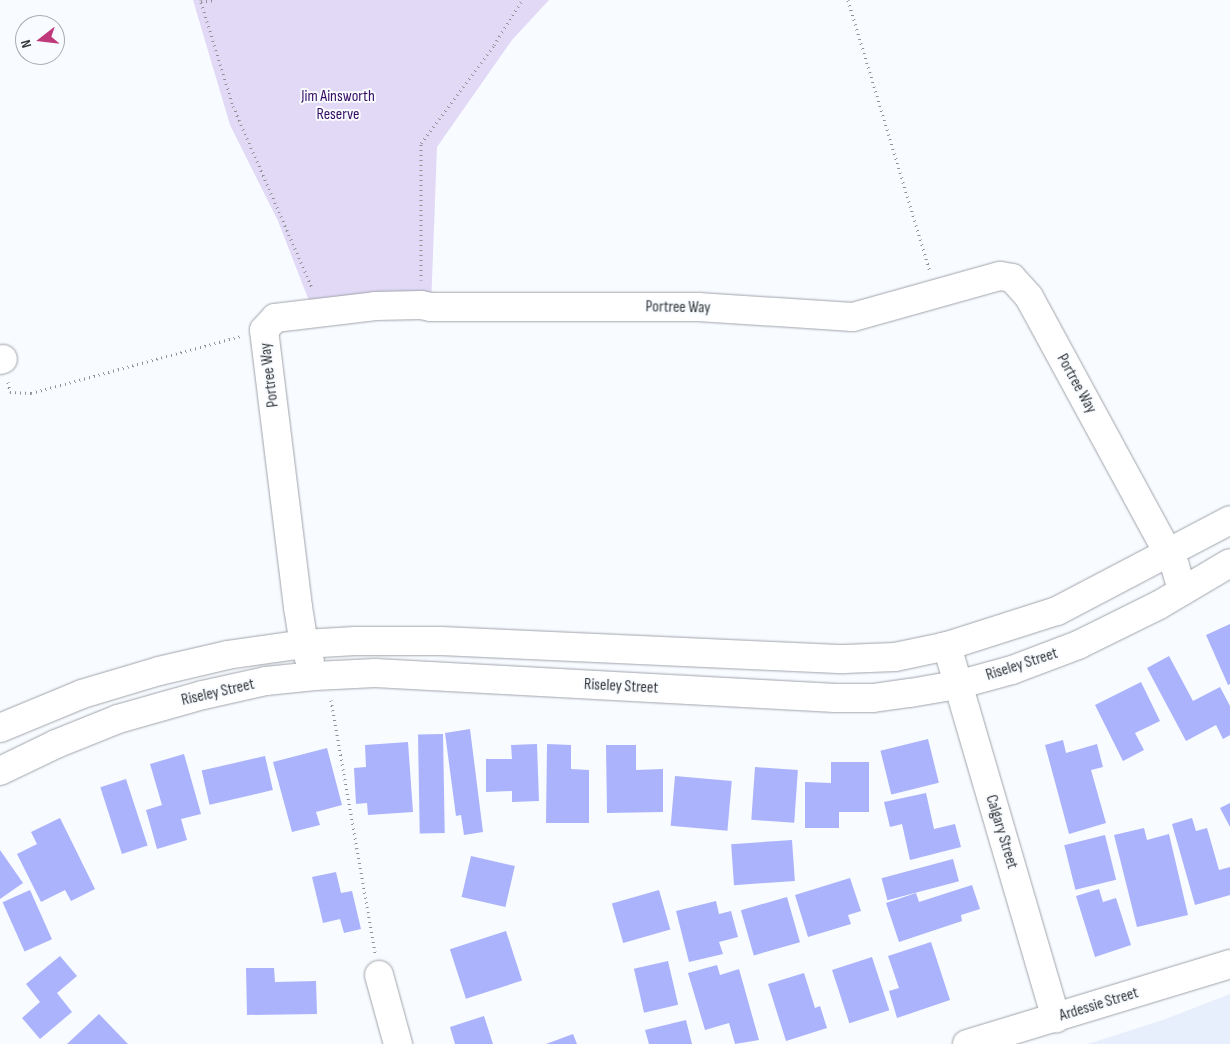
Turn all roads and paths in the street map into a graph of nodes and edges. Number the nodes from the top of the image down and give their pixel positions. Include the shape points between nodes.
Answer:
1 (214, 0) edge
2 (522, 0) edge
3 (848, 0) edge
4 (201, 1) edge
5 (937, 293) junction
6 (421, 305) junction
7 (322, 312) junction
8 (264, 330) junction
9 (1, 360) edge
10 (1230, 520) edge
11 (1168, 553) junction
12 (1230, 563) edge
13 (1182, 591) junction
14 (298, 607) junction
15 (355, 641) junction
16 (304, 644) junction
17 (946, 646) junction
18 (322, 684) junction
19 (957, 685) junction
20 (0, 728) edge
21 (0, 771) edge
22 (1230, 964) edge
23 (379, 975) joint
24 (1056, 1018) junction
25 (398, 1044) edge
26 (967, 1044) edge

1 - 4 path
2 - 6 path via 494,45 421,143
3 - 5 path
4 - 7 path via 233,106
5 - 6 main road, Portree Way via 853,317 698,307
5 - 11 main road, Portree Way via 1000,276 1012,278 1021,286
6 - 7 main road, Portree Way
7 - 8 main road, Portree Way via 275,318
8 - 9 path via 30,393 10,392
8 - 14 main road, Portree Way
10 - 11 main road, Riseley Street
11 - 13 main road, Portree Way
11 - 17 main road, Riseley Street via 1057,611
12 - 13 main road, Riseley Street
13 - 19 main road, Riseley Street via 1078,645 1012,670
14 - 15 main road via 323,627
14 - 16 main road, Portree Way
15 - 16 main road, Riseley Street
15 - 17 main road, Riseley Street via 441,641 862,660
16 - 18 main road, Portree Way
16 - 20 main road, Riseley Street via 227,655 159,671 82,694
17 - 19 main road, Calgary Street
18 - 19 main road, Riseley Street via 375,673 835,698 873,698
18 - 21 main road, Riseley Street via 266,681 160,707 56,744
18 - 23 path via 336,740
19 - 24 main road, Calgary Street
22 - 24 main road, Ardessie Street
23 - 25 main road
24 - 26 main road, Ardessie Street

